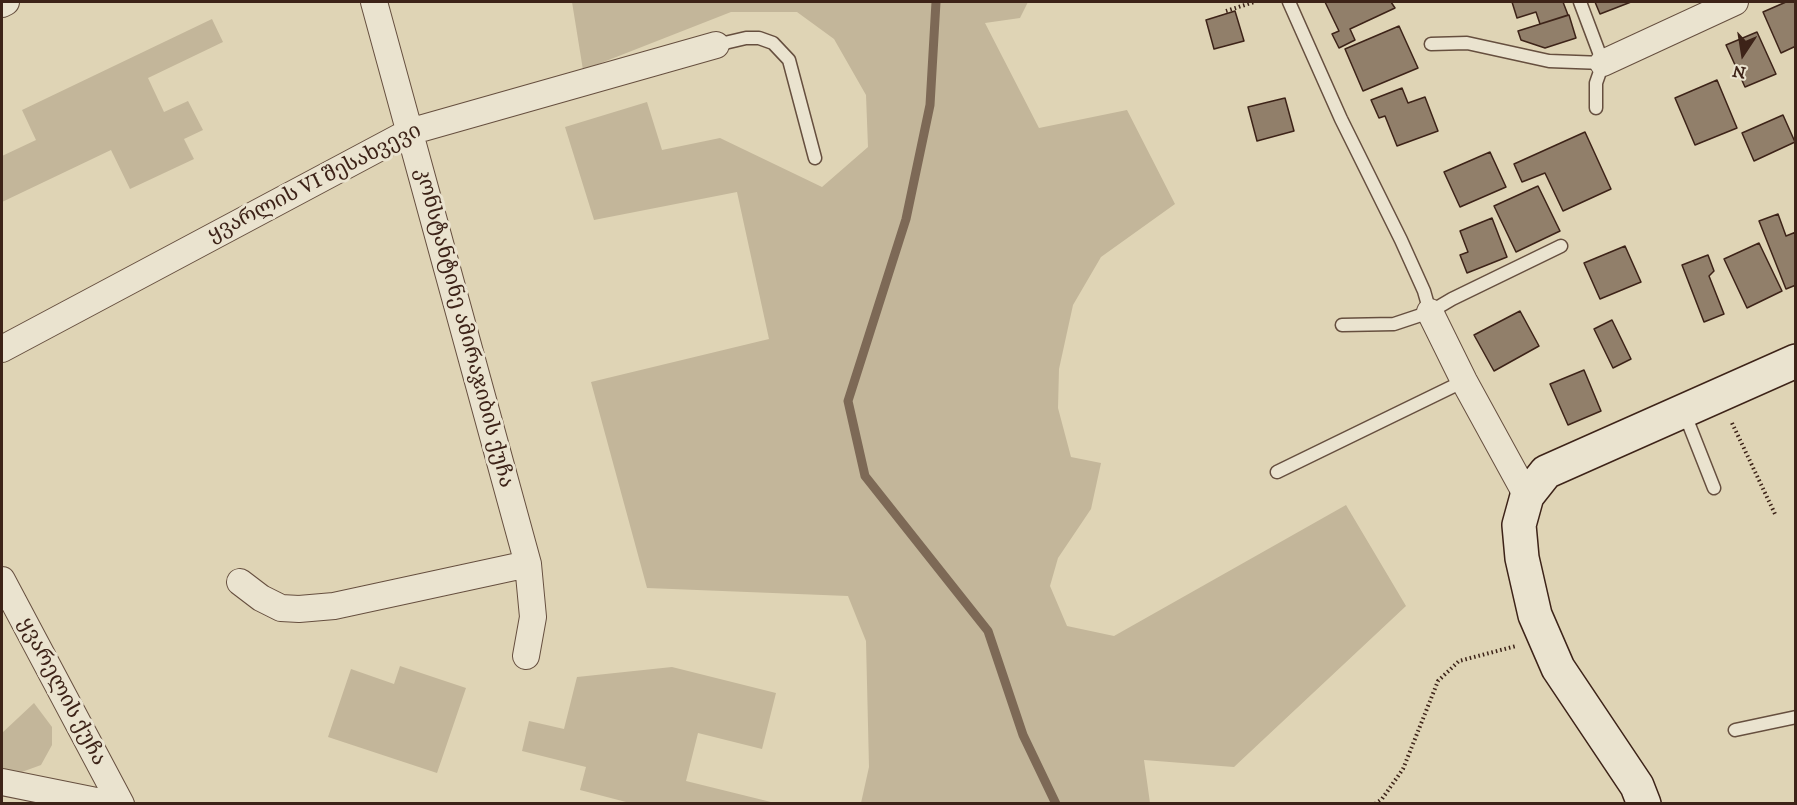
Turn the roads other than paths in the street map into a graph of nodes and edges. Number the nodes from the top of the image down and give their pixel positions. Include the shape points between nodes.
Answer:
1 (6, 2) edge
2 (374, 2) edge
3 (1289, 2) edge
4 (1581, 2) edge
5 (1735, 2) edge
6 (2, 4) edge
7 (1431, 44) dead end
8 (716, 45) joint
9 (1603, 63) junction
10 (1596, 108) dead end
11 (409, 132) junction
12 (815, 158) dead end
13 (1561, 246) dead end
14 (1430, 312) junction
15 (1342, 325) dead end
16 (2, 349) edge
17 (1796, 361) edge
18 (1464, 381) junction
19 (1683, 411) junction
20 (1277, 472) dead end
21 (1714, 488) dead end
22 (1527, 496) junction
23 (528, 564) junction
24 (2, 580) edge
25 (240, 582) dead end
26 (526, 656) dead end
27 (1796, 717) edge
28 (1735, 730) dead end
29 (2, 783) edge
30 (111, 804) edge
31 (121, 804) edge
32 (1644, 804) edge

1 - 6 street
2 - 11 street, კონსტანტინე ამირაჯიბის ქუჩა
3 - 14 lane via 1401,240
4 - 9 lane
5 - 9 street
7 - 9 lane via 1467,43 1549,61
8 - 11 street, ყვარლის VI შესახვევი
8 - 12 lane via 759,38 773,44 789,60
9 - 10 lane via 1596,83
11 - 16 street, ყვარლის VI შესახვევი
11 - 23 street, კონსტანტინე ამირაჯიბის ქუჩა
13 - 14 lane
14 - 15 lane via 1394,324
14 - 18 street
17 - 19 street
18 - 20 lane
18 - 22 street
19 - 21 lane
19 - 22 street via 1546,472
22 - 32 street via 1519,525 1535,615 1558,668
23 - 25 street via 334,606 299,609 281,608
23 - 26 street, კონსტანტინე ამირაჯიბის ქუჩა via 532,617
24 - 31 street, ყვარელის ქუჩა
27 - 28 lane
29 - 30 street

